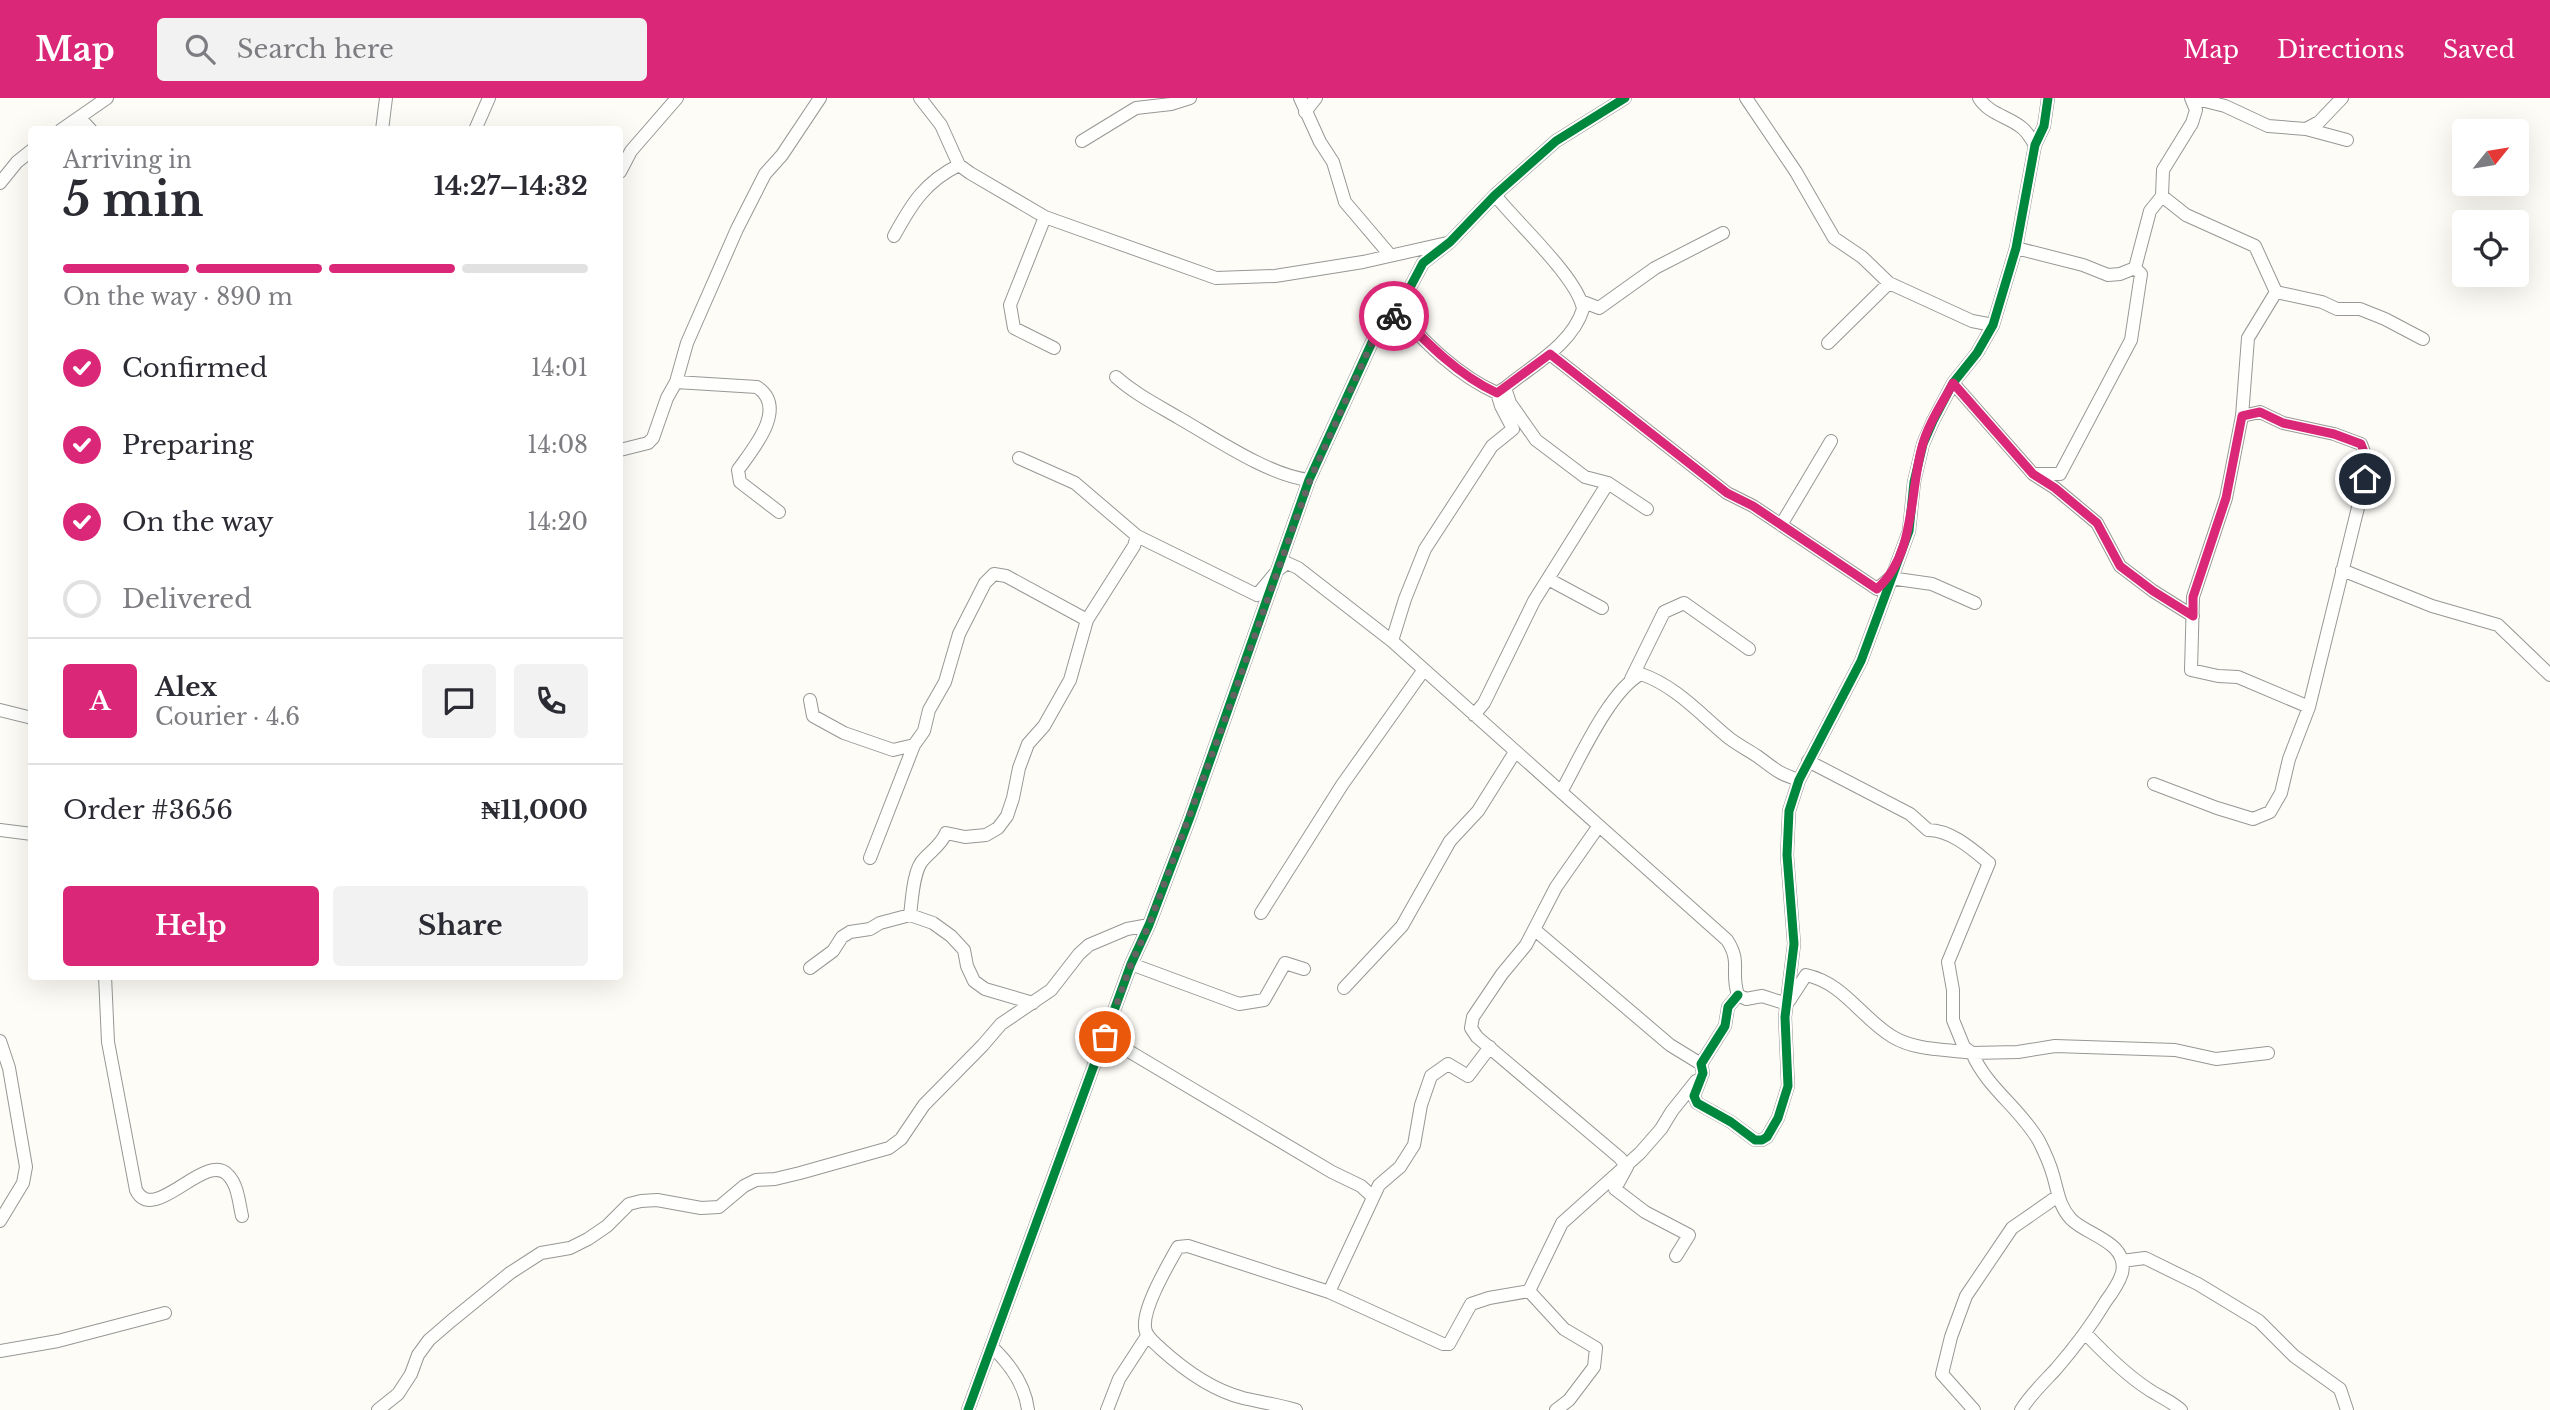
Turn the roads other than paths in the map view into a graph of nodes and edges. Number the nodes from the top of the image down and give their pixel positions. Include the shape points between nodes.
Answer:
1 (107, 98) edge
2 (386, 98) edge
3 (489, 98) edge
4 (677, 98) edge
5 (820, 98) edge
6 (920, 98) edge
7 (1191, 98) edge
8 (1300, 98) edge
9 (1316, 98) edge
10 (1625, 98) edge
11 (1746, 98) edge
12 (1979, 98) edge
13 (2048, 98) edge
14 (2192, 98) edge
15 (2342, 98) edge
16 (1169, 101) edge
17 (1305, 112) junction
18 (80, 118) junction
19 (67, 126) edge
20 (87, 126) edge
21 (382, 126) edge
22 (477, 126) edge
23 (2306, 129) junction
24 (2347, 140) dead end
25 (1082, 141) dead end
26 (2035, 145) junction
27 (28, 153) edge
28 (959, 165) junction
29 (623, 166) edge
30 (1, 179) edge
31 (1495, 195) junction
32 (2162, 197) junction
33 (1045, 217) junction
34 (1723, 233) dead end
35 (894, 236) dead end
36 (1450, 242) junction
37 (2016, 248) junction
38 (1390, 255) junction
39 (2135, 268) junction
40 (1889, 283) junction
41 (2276, 292) junction
42 (1581, 301) junction
43 (1599, 308) junction
44 (1397, 312) junction
45 (1580, 319) junction
46 (1993, 325) junction
47 (2423, 339) dead end
48 (1828, 343) dead end
49 (1054, 348) dead end
50 (1550, 354) junction
51 (1116, 377) dead end
52 (676, 382) junction
53 (1953, 383) junction
54 (1501, 390) junction
55 (2242, 416) junction
56 (1830, 441) dead end
57 (623, 449) edge
58 (1019, 458) dead end
59 (2033, 474) junction
60 (1310, 480) junction
61 (1608, 483) junction
62 (1647, 509) dead end
63 (779, 512) dead end
64 (1782, 525) junction
65 (1137, 536) junction
66 (1278, 570) junction
67 (2342, 570) junction
68 (1890, 578) junction
69 (1548, 579) junction
70 (1975, 603) dead end
71 (1602, 608) dead end
72 (2193, 616) junction
73 (1087, 620) junction
74 (1392, 641) junction
75 (1749, 649) dead end
76 (1423, 671) junction
77 (2550, 675) edge
78 (1631, 680) junction
79 (810, 700) dead end
80 (2309, 707) junction
81 (0, 710) edge
82 (1474, 715) junction
83 (28, 717) edge
84 (914, 745) junction
85 (1515, 752) junction
86 (1808, 761) junction
87 (1800, 780) junction
88 (2154, 784) dead end
89 (1561, 792) junction
90 (1598, 827) junction
91 (0, 830) edge
92 (28, 834) edge
93 (870, 858) dead end
94 (1261, 913) dead end
95 (910, 915) junction
96 (1149, 925) junction
97 (1535, 930) junction
98 (1131, 964) junction
99 (810, 968) dead end
100 (1304, 969) dead end
101 (105, 980) edge
102 (1344, 988) dead end
103 (1738, 995) junction
104 (1032, 1003) junction
105 (1787, 1004) junction
106 (1105, 1037) junction
107 (0, 1041) edge
108 (1490, 1047) junction
109 (1972, 1053) junction
110 (2268, 1053) dead end
111 (1702, 1069) junction
112 (1627, 1167) junction
113 (1373, 1196) junction
114 (2058, 1196) junction
115 (242, 1216) dead end
116 (0, 1221) edge
117 (1675, 1256) dead end
118 (2122, 1261) junction
119 (1529, 1291) junction
120 (1329, 1292) junction
121 (165, 1313) dead end
122 (2087, 1334) junction
123 (1147, 1336) junction
124 (991, 1346) junction
125 (0, 1351) edge
126 (1242, 1404) edge
127 (378, 1410) edge
128 (968, 1410) edge
129 (1028, 1410) edge
130 (1107, 1410) edge
131 (1296, 1410) edge
132 (1556, 1410) edge
133 (1974, 1410) edge
134 (2021, 1410) edge
135 (2181, 1410) edge
136 (2347, 1410) edge

1 - 18 street
2 - 21 street
3 - 22 street
4 - 29 street
5 - 52 street via 765,174 737,229 687,343
6 - 28 street via 941,125
7 - 16 street
8 - 17 street
9 - 17 street
10 - 31 street via 1556,141
11 - 40 street via 1834,238
12 - 26 street via 1996,114 2022,127
13 - 26 street via 2044,126
14 - 23 street via 2225,106 2268,126
14 - 32 street via 2196,110 2163,170
15 - 23 street
16 - 25 street via 1136,108
17 - 38 street via 1333,162 1346,202
18 - 19 street
18 - 20 street
23 - 24 street
26 - 37 street
27 - 30 street
28 - 33 street
28 - 35 street via 939,174 920,193
31 - 36 street
31 - 42 street via 1537,240
32 - 39 street via 2150,211
32 - 41 street via 2186,215 2255,246
33 - 38 street via 1216,278 1275,276
33 - 49 street via 1010,305 1014,328
34 - 43 street via 1655,268
36 - 38 street
36 - 44 street via 1423,264
37 - 39 street via 2108,275
37 - 46 street
39 - 59 street via 2141,274 2131,340 2060,474
40 - 46 street via 1972,321
40 - 48 street
41 - 47 street via 2337,309 2360,309
41 - 55 street via 2248,338
42 - 43 street
42 - 45 street
43 - 45 street
44 - 54 street via 1480,386
44 - 60 street via 1373,340
45 - 50 street
46 - 53 street
50 - 54 street
50 - 64 street via 1727,493
51 - 60 street via 1134,393 1261,464 1291,478
52 - 57 street via 653,438
52 - 63 street via 764,391 769,416 738,476
53 - 59 street
53 - 68 street via 1923,444 1909,531
54 - 61 street via 1536,440 1585,477
54 - 74 street via 1501,407 1513,429 1492,446 1425,549
55 - 67 street via 2260,412 2283,423 2361,444 2367,460 2365,479
55 - 72 street via 2226,498 2193,597
56 - 64 street
58 - 65 street via 1075,483
59 - 72 street via 2097,523 2120,566
60 - 66 street
61 - 62 street
61 - 69 street
64 - 68 street via 1877,589
65 - 66 street via 1257,595
65 - 73 street
66 - 74 street via 1287,563 1298,568
66 - 96 street
67 - 77 street via 2432,607 2498,625
67 - 80 street
68 - 70 street via 1932,584
68 - 86 street via 1860,661
69 - 71 street
69 - 82 street
72 - 80 street via 2191,670 2238,677
73 - 84 street via 1006,576 993,574 959,634 944,682
73 - 95 street via 1070,681 1028,744 1007,816 986,835 946,833 920,863
74 - 76 street
75 - 78 street via 1684,604 1664,612
76 - 82 street
76 - 94 street via 1342,785
78 - 87 street via 1641,674 1658,680 1732,741 1778,773
78 - 89 street via 1616,696
79 - 84 street via 813,716 844,733 893,750
80 - 88 street via 2281,793 2270,812 2253,818
81 - 83 street
82 - 85 street
84 - 93 street
85 - 89 street
85 - 102 street via 1478,811 1450,841 1402,926
86 - 87 street
86 - 109 street via 1910,814 1928,830 1962,842 1989,863 1948,962 1953,1020
87 - 105 street via 1789,811 1787,855 1794,944
89 - 90 street
90 - 97 street via 1556,887
90 - 103 street via 1727,940 1737,962 1733,981
91 - 92 street
95 - 99 street via 850,932
95 - 104 street via 951,936 964,950 974,981 985,989
96 - 98 street
96 - 104 street via 1089,945 1051,990
97 - 108 street via 1473,1017 1471,1028
97 - 111 street
98 - 100 street via 1239,1004 1264,1000 1285,963
98 - 106 street
101 - 115 street via 108,1042 139,1196 154,1200 212,1170 222,1170 234,1185
103 - 105 street
103 - 111 street via 1728,1007 1725,1026
104 - 127 street via 1001,1024 923,1105 901,1139 889,1148 756,1180 719,1207 657,1200 629,1204 588,1239 541,1253 461,1313 429,1340 398,1394
105 - 109 street via 1806,975 1821,978 1895,1038 1926,1049
105 - 111 street via 1788,1086 1767,1137 1755,1140 1697,1103 1694,1096
106 - 113 street
106 - 124 street
107 - 116 street via 26,1167 23,1183
108 - 112 street
108 - 113 street via 1468,1076 1448,1064 1431,1076 1415,1145
109 - 110 street via 2055,1046 2175,1050 2216,1059
109 - 114 street via 1991,1086 2039,1141
111 - 112 street via 1661,1129
112 - 117 street via 1615,1189 1645,1212 1689,1235
112 - 119 street via 1562,1223
113 - 120 street
114 - 118 street via 2077,1225 2106,1239
114 - 133 street via 2012,1228 1966,1296 1942,1374
118 - 122 street via 2116,1286
118 - 136 street via 2145,1258 2259,1321 2294,1356 2340,1389
119 - 120 street via 1471,1304 1449,1344
119 - 132 street via 1564,1329 1596,1349 1594,1367
120 - 123 street via 1188,1246 1178,1247 1155,1289 1144,1325
121 - 125 street via 58,1342
122 - 134 street
122 - 135 street via 2111,1361
123 - 126 street via 1182,1368
123 - 130 street via 1119,1379
124 - 128 street
124 - 129 street via 1012,1370
126 - 131 street via 1255,1398

